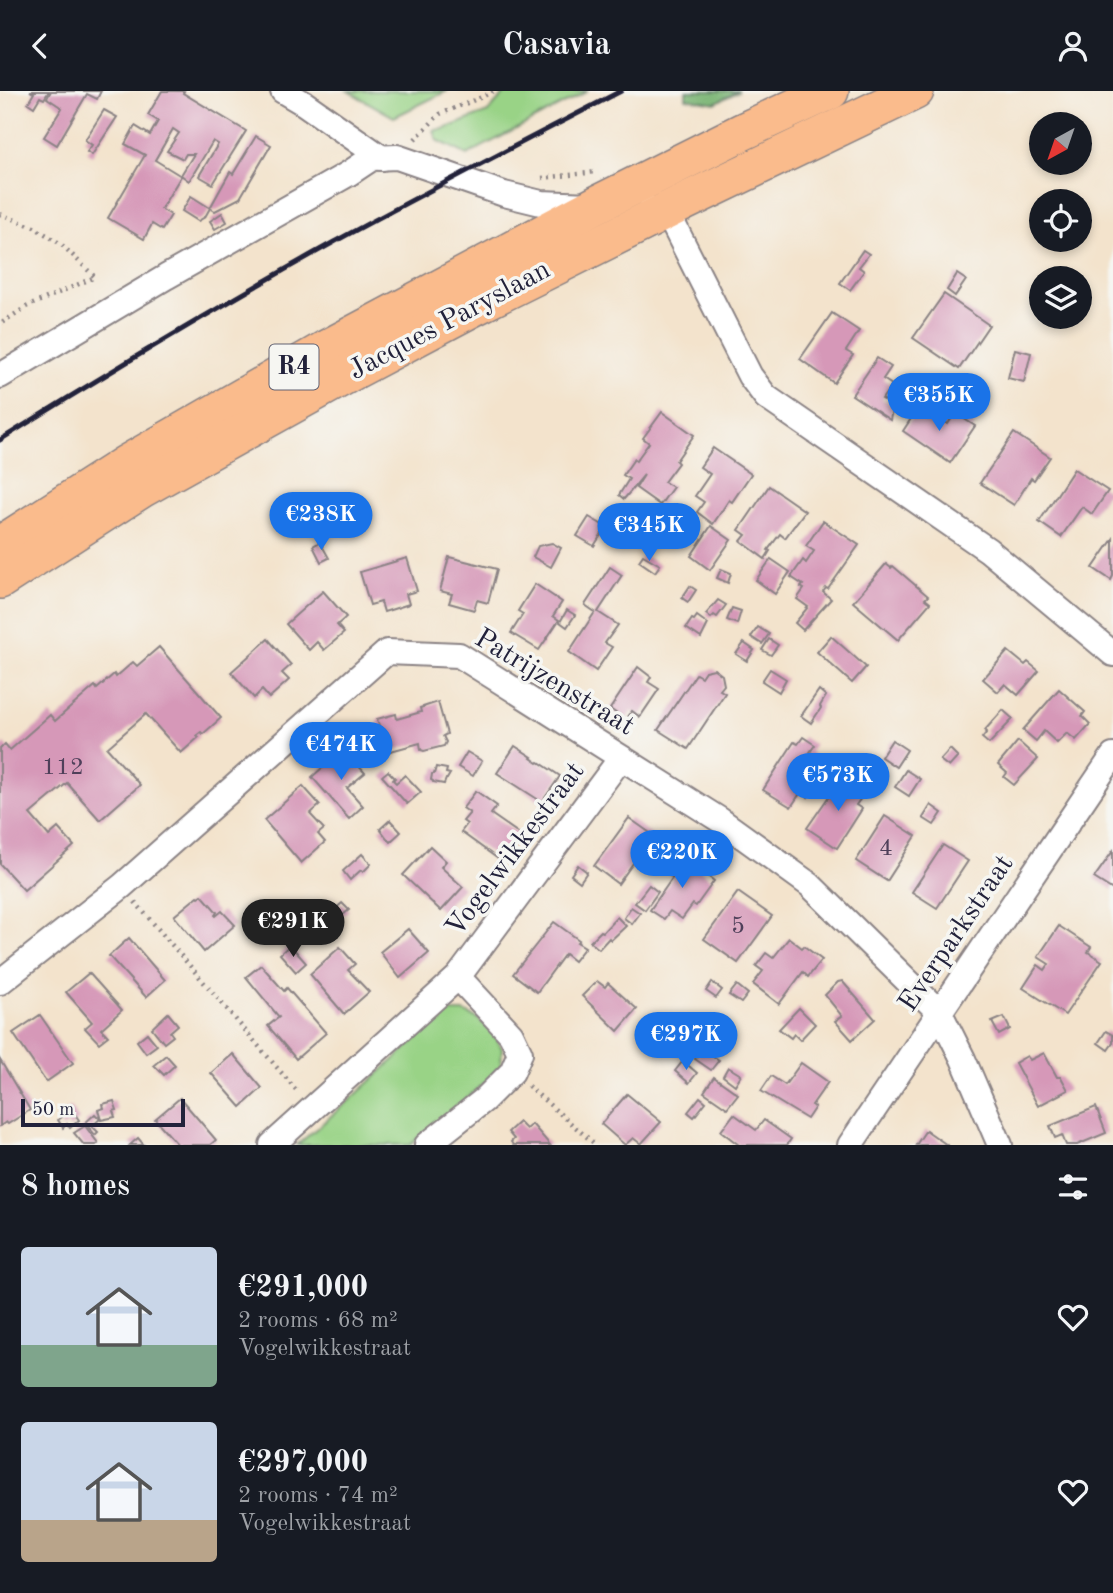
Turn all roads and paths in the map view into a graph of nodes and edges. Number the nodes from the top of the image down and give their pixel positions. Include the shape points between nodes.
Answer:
1 (284, 91) edge
2 (493, 91) edge
3 (830, 91) edge
4 (915, 91) edge
5 (390, 158) junction
6 (608, 170) dead end
7 (531, 180) dead end
8 (504, 194) junction
9 (596, 205) junction
10 (666, 210) junction
11 (0, 214) edge
12 (515, 247) junction
13 (0, 324) edge
14 (0, 376) edge
15 (0, 545) edge
16 (0, 580) edge
17 (1113, 654) edge
18 (1113, 756) edge
19 (621, 758) junction
20 (122, 886) junction
21 (458, 977) junction
22 (0, 982) edge
23 (940, 1013) junction
24 (512, 1072) junction
25 (312, 1109) junction
26 (272, 1145) edge
27 (427, 1145) edge
28 (596, 1145) edge
29 (850, 1145) edge
30 (1000, 1145) edge

1 - 5 street
2 - 5 path via 440,114
3 - 9 highway, Jacques Paryslaan / R4
4 - 10 highway, Jacques Paryslaan / R4
5 - 8 street
5 - 14 street via 372,158
6 - 7 path
8 - 9 street via 541,203
8 - 12 street via 525,218
9 - 10 street
9 - 12 highway, Jacques Paryslaan / R4
10 - 16 highway, Jacques Paryslaan / R4 via 476,306 143,488
10 - 17 street via 750,376 766,397 988,550
11 - 13 path via 61,244 95,277 26,307
12 - 15 highway, Jacques Paryslaan / R4 via 290,369 126,464
18 - 23 street, Everparkstraat
19 - 20 street, Patrijzenstraat via 459,655 387,652
19 - 21 street, Vogelwikkestraat
19 - 23 street, Patrijzenstraat via 720,820 810,885
20 - 22 street, Patrijzenstraat
20 - 25 path
21 - 24 street, Vogelwikkestraat via 511,1034 520,1053
21 - 25 street, Vogelwikkestraat
23 - 29 street, Everparkstraat
23 - 30 street, Patrijzenstraat
24 - 27 street
24 - 28 path
25 - 26 street, Vogelwikkestraat

